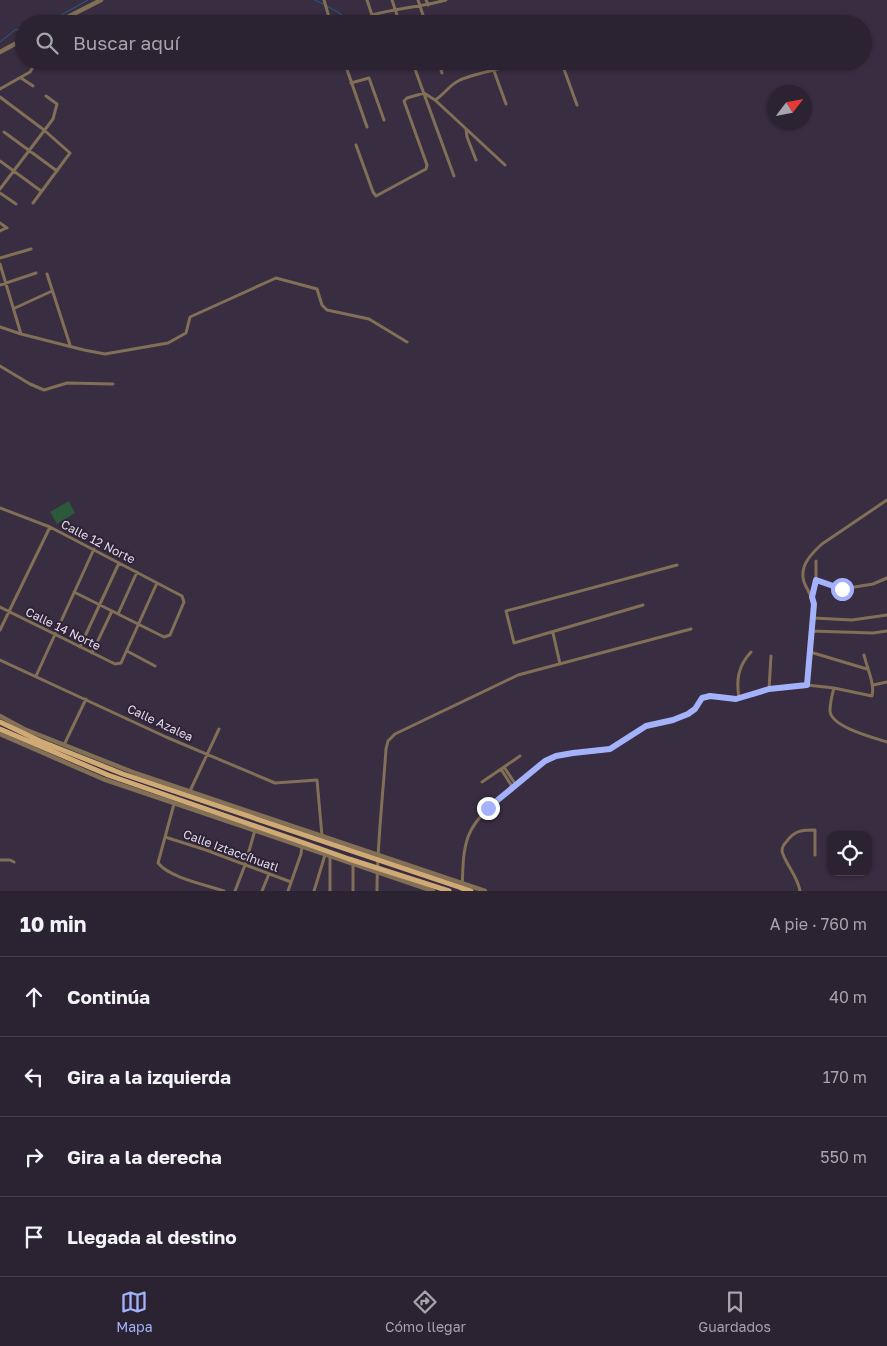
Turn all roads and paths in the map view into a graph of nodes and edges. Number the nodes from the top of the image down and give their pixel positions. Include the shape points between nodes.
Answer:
1 (101, 0) edge
2 (324, 0) edge
3 (367, 0) edge
4 (392, 0) edge
5 (418, 0) edge
6 (426, 0) edge
7 (446, 0) edge
8 (428, 5) junction
9 (421, 7) junction
10 (395, 8) junction
11 (72, 15) edge
12 (328, 15) edge
13 (372, 15) joint
14 (397, 15) edge
15 (423, 15) edge
16 (15, 44) edge
17 (0, 52) edge
18 (31, 70) edge
19 (347, 70) edge
20 (415, 70) edge
21 (441, 70) edge
22 (498, 70) edge
23 (564, 70) edge
24 (494, 71) junction
25 (442, 73) dead end
26 (21, 78) junction
27 (351, 83) junction
28 (33, 86) dead end
29 (0, 88) edge
30 (424, 93) junction
31 (46, 96) dead end
32 (0, 98) edge
33 (435, 100) junction
34 (506, 104) dead end
35 (578, 105) dead end
36 (384, 120) dead end
37 (367, 127) dead end
38 (466, 128) junction
39 (44, 130) junction
40 (4, 132) dead end
41 (356, 145) dead end
42 (28, 150) junction
43 (476, 160) dead end
44 (0, 161) edge
45 (506, 165) dead end
46 (13, 171) junction
47 (57, 171) junction
48 (454, 176) dead end
49 (0, 189) edge
50 (41, 192) junction
51 (0, 193) edge
52 (33, 203) dead end
53 (16, 204) dead end
54 (0, 223) edge
55 (0, 231) edge
56 (31, 249) dead end
57 (0, 258) edge
58 (0, 264) edge
59 (1, 269) edge
60 (36, 273) dead end
61 (47, 274) dead end
62 (6, 283) junction
63 (0, 285) edge
64 (52, 291) junction
65 (14, 308) junction
66 (0, 327) edge
67 (22, 334) junction
68 (407, 342) dead end
69 (70, 346) junction
70 (0, 366) edge
71 (113, 384) dead end
72 (887, 500) edge
73 (0, 508) edge
74 (50, 527) junction
75 (94, 549) junction
76 (816, 560) dead end
77 (119, 563) junction
78 (677, 565) dead end
79 (137, 572) junction
80 (887, 578) edge
81 (816, 580) junction
82 (157, 583) junction
83 (74, 592) junction
84 (812, 597) junction
85 (100, 605) junction
86 (643, 605) dead end
87 (0, 607) edge
88 (112, 611) junction
89 (9, 612) junction
90 (118, 614) junction
91 (887, 615) edge
92 (813, 618) junction
93 (138, 624) junction
94 (691, 629) dead end
95 (0, 630) edge
96 (811, 631) junction
97 (887, 631) edge
98 (552, 633) junction
99 (55, 634) junction
100 (80, 647) junction
101 (127, 651) junction
102 (752, 652) dead end
103 (810, 652) junction
104 (92, 653) junction
105 (864, 655) dead end
106 (771, 656) dead end
107 (0, 660) edge
108 (560, 664) junction
109 (155, 666) dead end
110 (867, 669) junction
111 (36, 676) junction
112 (887, 682) edge
113 (807, 685) junction
114 (873, 685) junction
115 (834, 688) junction
116 (769, 689) junction
117 (739, 698) junction
118 (86, 699) junction
119 (0, 716) edge
120 (0, 722) edge
121 (0, 729) edge
122 (219, 729) dead end
123 (0, 734) edge
124 (887, 742) edge
125 (64, 746) junction
126 (208, 755) junction
127 (520, 756) dead end
128 (502, 768) junction
129 (482, 782) dead end
130 (514, 786) junction
131 (190, 791) junction
132 (174, 804) junction
133 (256, 830) junction
134 (165, 837) junction
135 (322, 837) junction
136 (302, 846) junction
137 (815, 855) dead end
138 (327, 856) junction
139 (377, 857) junction
140 (0, 860) edge
141 (14, 862) dead end
142 (246, 865) junction
143 (353, 865) junction
144 (377, 870) junction
145 (269, 874) junction
146 (291, 882) junction
147 (462, 888) edge
148 (224, 891) edge
149 (236, 891) edge
150 (262, 891) edge
151 (288, 891) edge
152 (314, 891) edge
153 (330, 891) edge
154 (353, 891) edge
155 (378, 891) edge
156 (433, 891) edge
157 (449, 891) edge
158 (471, 891) edge
159 (485, 891) edge
160 (800, 891) edge

1 - 11 street
2 - 12 street
3 - 13 street
4 - 10 street
5 - 9 street
6 - 8 street
7 - 8 street
8 - 9 street
9 - 10 street
9 - 15 street
10 - 13 street
10 - 14 street
16 - 17 street
18 - 26 street
19 - 27 street
20 - 30 street
21 - 25 street
22 - 24 street
23 - 35 street
24 - 33 street via 461,80
24 - 34 street
26 - 28 street
26 - 29 street
27 - 36 street via 370,78
27 - 37 street
30 - 33 street
30 - 41 street via 404,101 426,169 376,196
30 - 48 street
31 - 39 street via 57,104 53,118
32 - 39 street
33 - 38 street
38 - 43 street
38 - 45 street
39 - 42 street
39 - 47 street via 70,153
40 - 42 street
42 - 46 street
42 - 47 street
44 - 46 street
46 - 49 street
46 - 50 street
47 - 50 street
50 - 52 street
51 - 53 street
54 - 55 street via 7,228
56 - 57 street
58 - 59 street
59 - 62 street
60 - 62 street
61 - 64 street
62 - 63 street
62 - 65 street
64 - 65 street
64 - 69 street
65 - 67 street
66 - 67 street
67 - 69 street
68 - 69 street via 369,319 327,310 317,289 276,278 190,317 186,333 168,343 105,354
70 - 71 street via 44,390 67,383
72 - 84 street via 822,544 808,560 803,572 804,583
73 - 74 street, Calle 12 Norte
74 - 75 street, Calle 12 Norte
74 - 89 street
75 - 77 street, Calle 12 Norte
75 - 83 street
76 - 81 street
77 - 79 street, Calle 12 Norte
77 - 85 street
78 - 98 street via 506,611 514,644
79 - 82 street, Calle 12 Norte
79 - 90 street
80 - 81 street via 873,584 842,589
81 - 84 street
82 - 93 street
82 - 93 street, Calle 12 Norte via 184,598 170,635 168,637
83 - 85 street
83 - 99 street
84 - 92 street
85 - 88 street
85 - 100 street
86 - 98 street
87 - 89 street, Calle 14 Norte
88 - 90 street
88 - 104 street
89 - 95 street
89 - 99 street, Calle 14 Norte
90 - 93 street
91 - 92 street via 852,620
92 - 96 street
93 - 101 street
94 - 108 street
96 - 97 street
96 - 103 street
98 - 108 street
99 - 100 street, Calle 14 Norte
99 - 111 street
100 - 104 street, Calle 14 Norte
101 - 104 street, Calle 14 Norte via 119,664
101 - 109 street
102 - 117 street via 738,675
103 - 110 street
103 - 113 street
105 - 110 street
106 - 116 street
107 - 111 street, Calle Azalea
108 - 139 street via 518,676 388,740
110 - 114 street
111 - 118 street, Calle Azalea
112 - 114 street
113 - 115 street
113 - 116 street
114 - 115 street via 872,696
115 - 124 street via 830,712 835,721
116 - 117 street
117 - 130 street via 702,698 688,714 646,726 610,749 556,756 545,761
118 - 125 street
118 - 126 street, Calle Azalea
119 - 125 street
120 - 139 main road via 115,771
121 - 144 main road via 108,775
122 - 126 street
123 - 132 street via 104,779
125 - 131 street
126 - 131 street
126 - 135 street, Calle Azalea via 275,783 317,780
127 - 128 street
128 - 129 street
128 - 130 street
130 - 147 street via 484,813 468,836
131 - 135 street
132 - 133 street
132 - 134 street
133 - 136 street
133 - 142 street
134 - 142 street, Calle Iztaccíhuatl
134 - 148 street via 159,857 160,866 176,875
135 - 139 street
136 - 138 street
136 - 146 street
137 - 160 street via 815,830 800,830 783,848
138 - 143 street
138 - 152 street
138 - 153 street
139 - 144 street
139 - 147 main road
140 - 141 street
142 - 145 street, Calle Iztaccíhuatl
142 - 149 street
143 - 144 street
143 - 154 street
144 - 155 street
144 - 156 street
144 - 157 main road
145 - 146 street, Calle Iztaccíhuatl
145 - 150 street
146 - 151 street
147 - 158 main road
147 - 159 street

